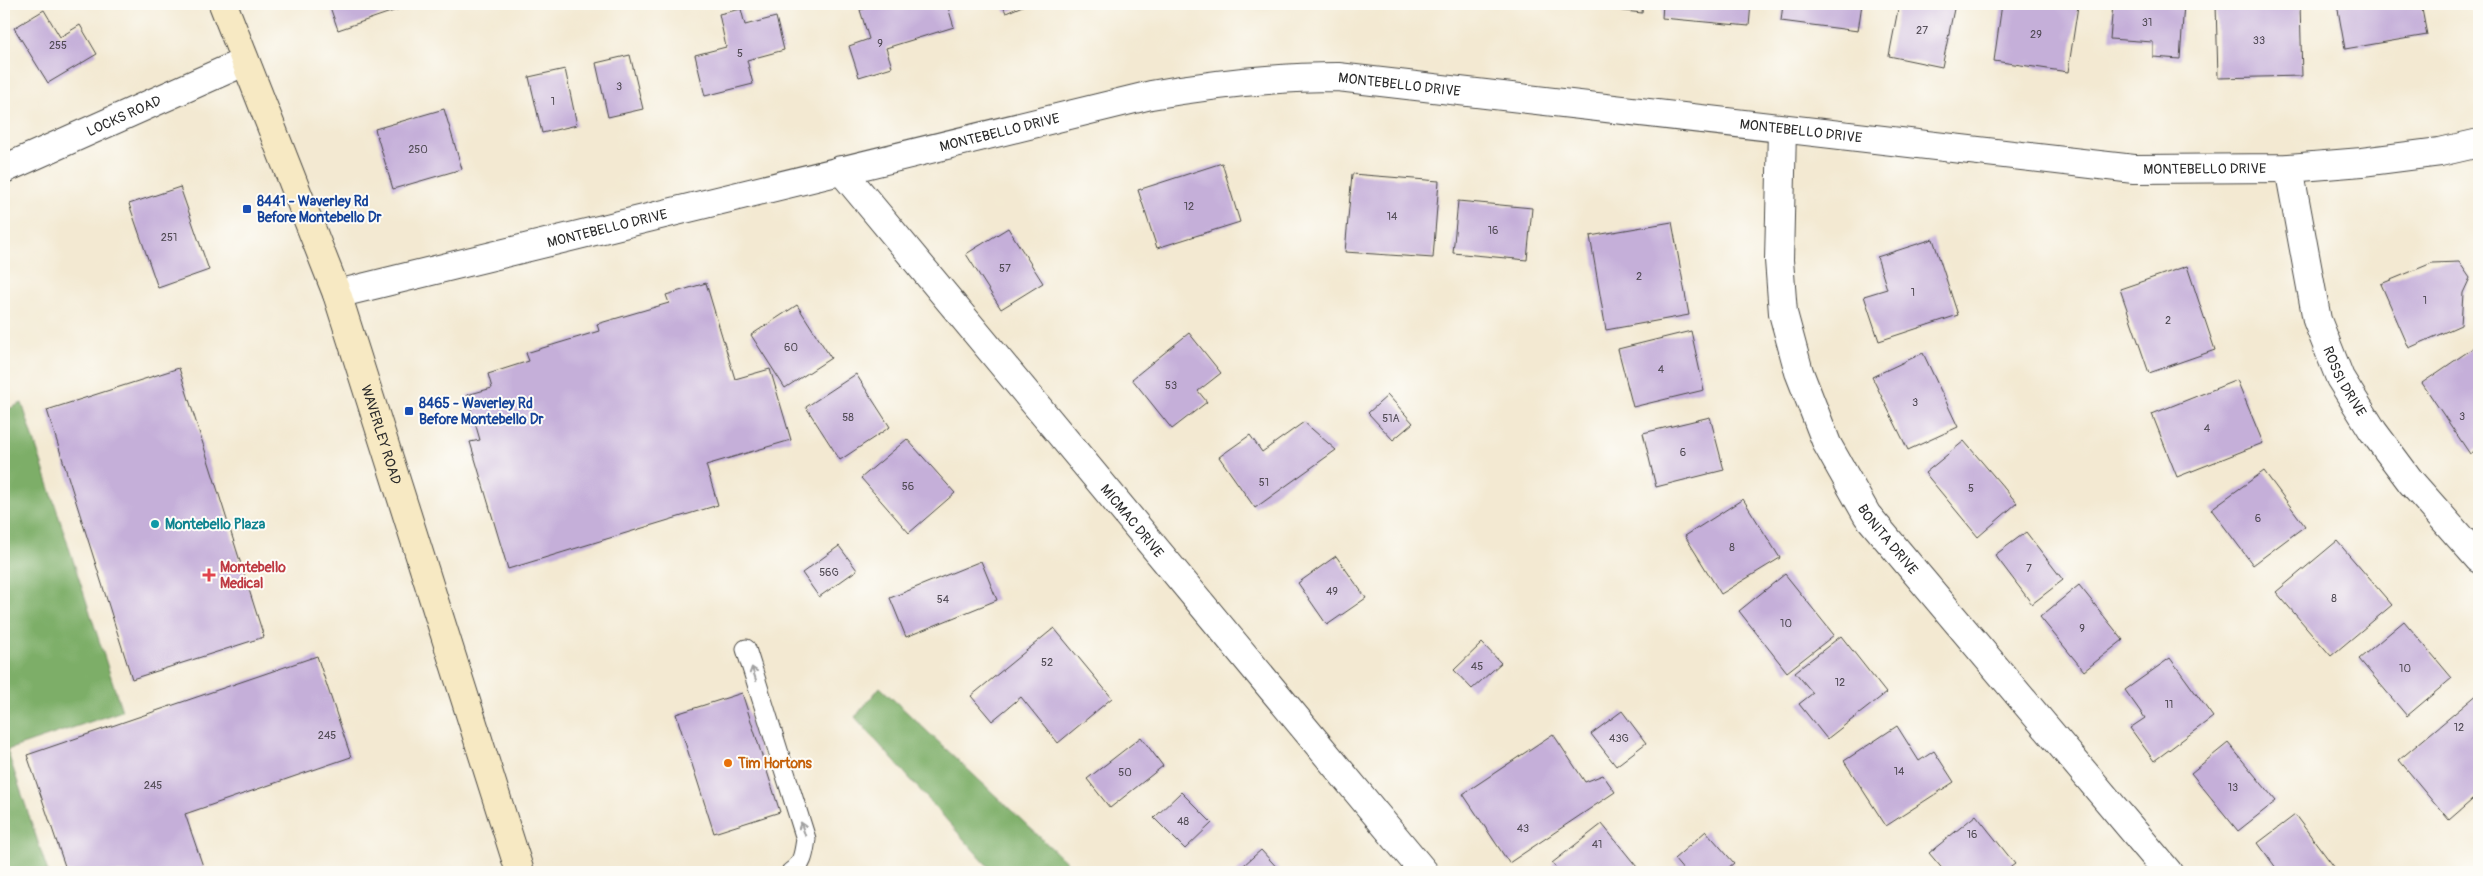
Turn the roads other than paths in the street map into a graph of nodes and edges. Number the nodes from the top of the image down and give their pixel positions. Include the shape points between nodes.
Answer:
1 (223, 4) edge
2 (244, 62) junction
3 (1782, 129) junction
4 (2479, 143) edge
5 (2289, 168) junction
6 (4, 169) edge
7 (841, 170) junction
8 (337, 294) junction
9 (2479, 559) edge
10 (746, 649) dead end
11 (520, 872) edge
12 (791, 872) edge
13 (1424, 872) edge
14 (2168, 872) edge

1 - 2 main road, WAVERLEY ROAD
2 - 6 street, LOCKS ROAD
2 - 8 main road, WAVERLEY ROAD
3 - 5 street, MONTEBELLO DRIVE via 2134,169
3 - 7 street, MONTEBELLO DRIVE via 1338,77 1285,77 1220,83 1151,95
3 - 14 street, BONITA DRIVE via 1779,260 1783,314 1799,372 1827,444 1867,515
4 - 5 street, MONTEBELLO DRIVE via 2420,155
5 - 9 street, ROSSI DRIVE via 2317,320 2340,378 2373,431 2406,474
7 - 8 street, MONTEBELLO DRIVE
7 - 13 street, MICMAC DRIVE
8 - 11 main road, WAVERLEY ROAD
12 -> 10 lane via 797,869 804,855 806,839

